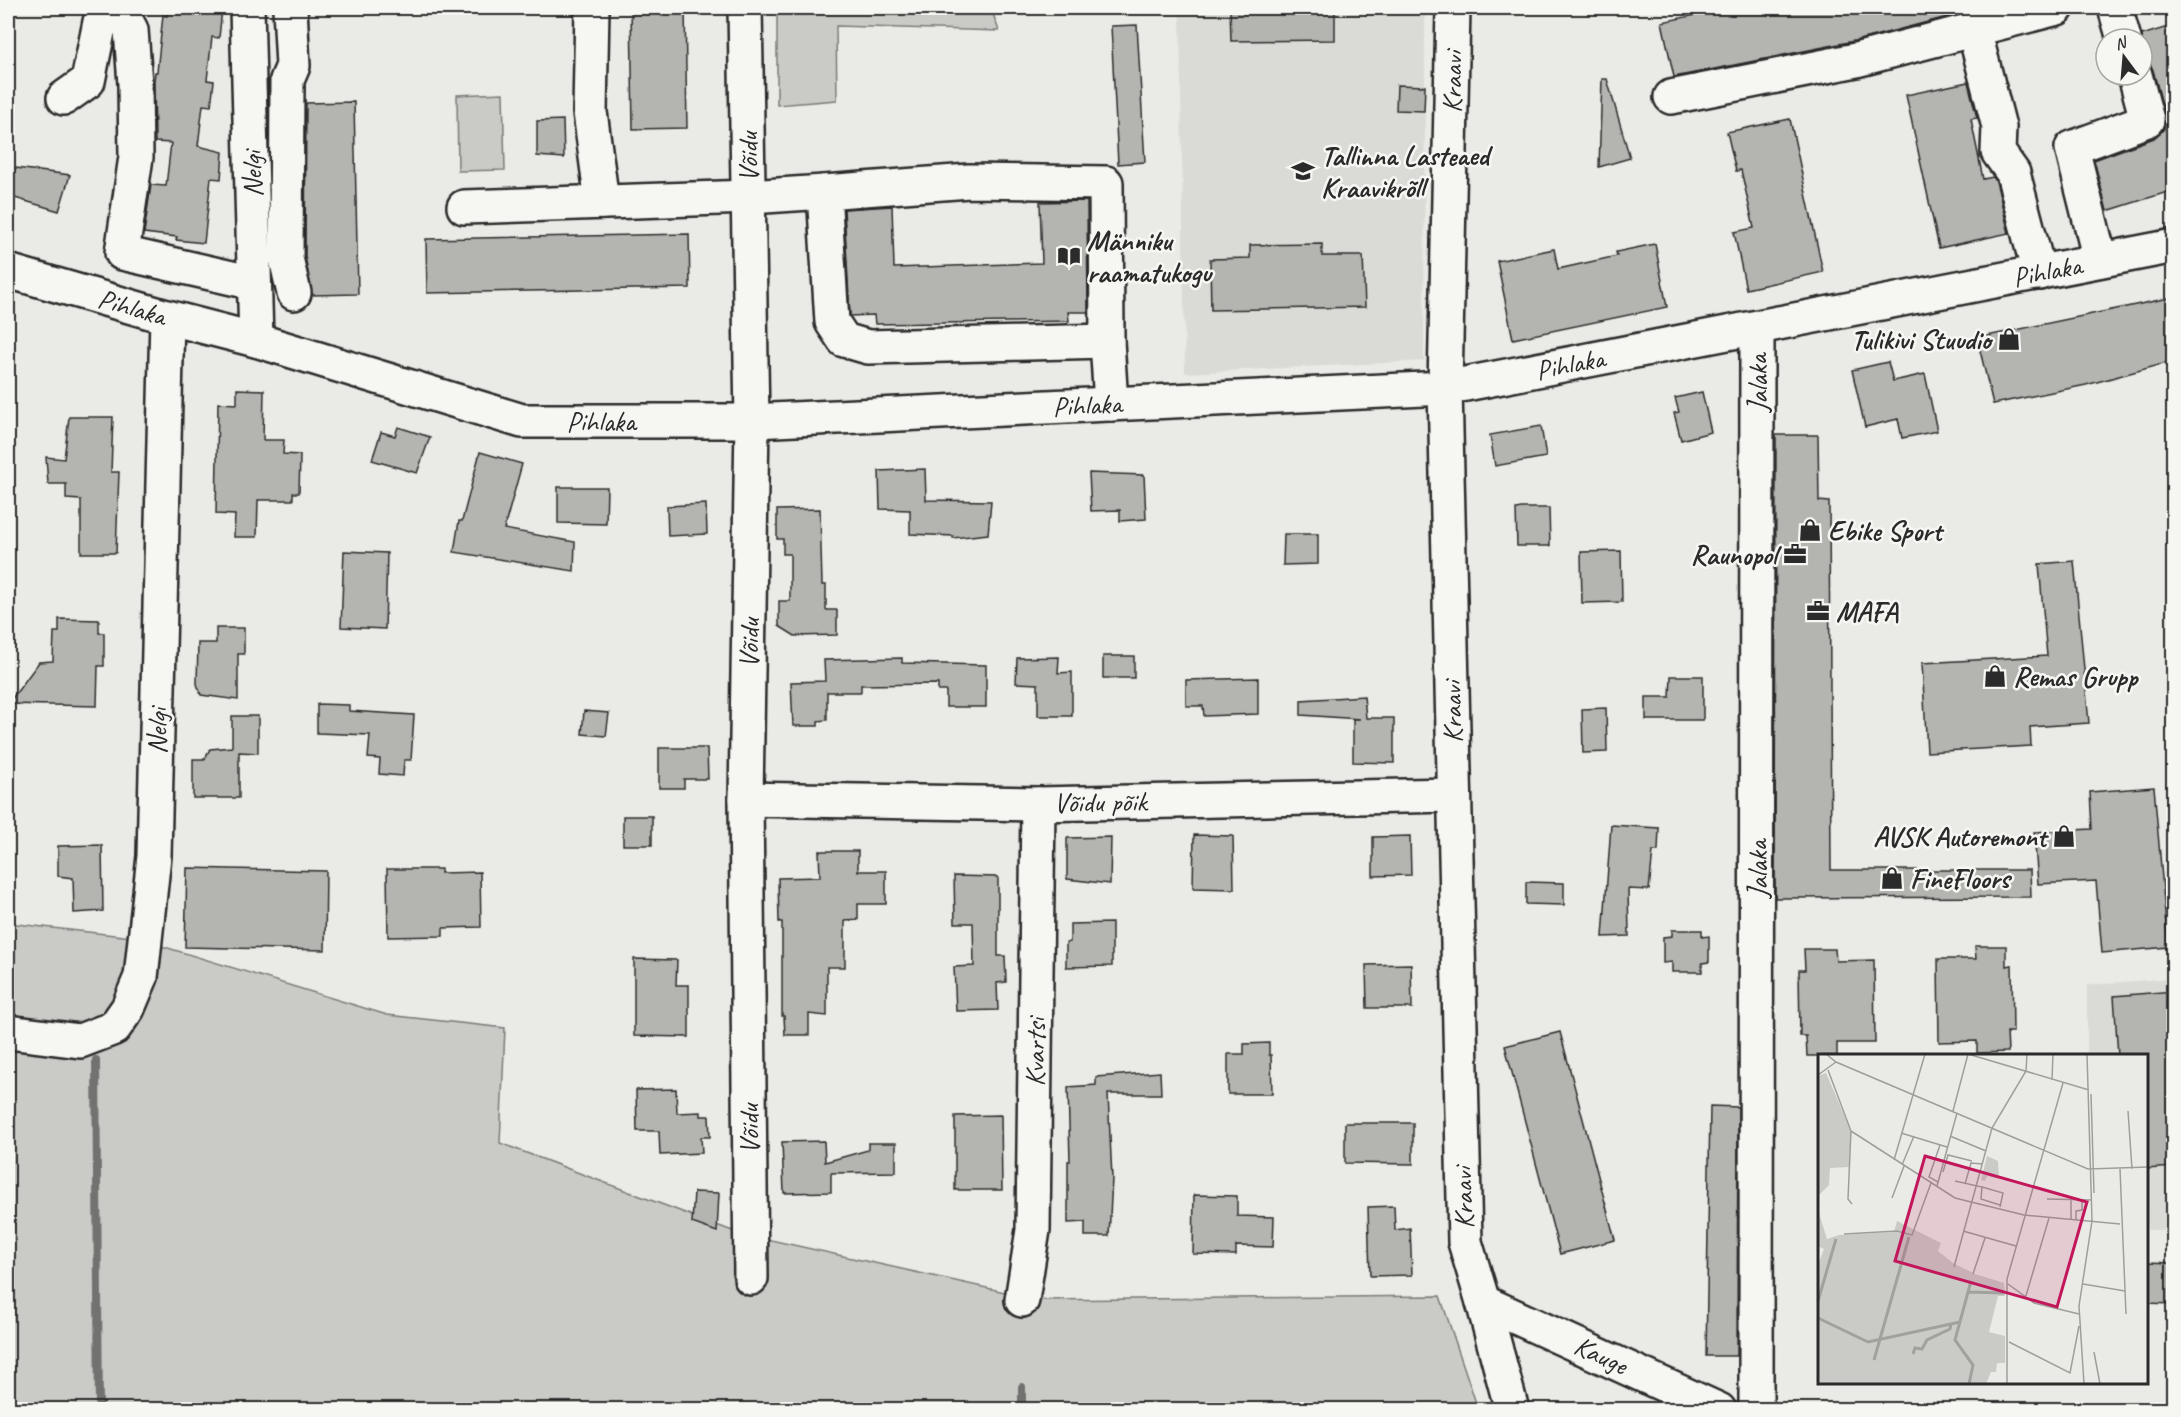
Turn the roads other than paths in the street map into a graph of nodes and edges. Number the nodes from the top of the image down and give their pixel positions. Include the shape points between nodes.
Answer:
1 (119, 8) edge
2 (248, 8) edge
3 (290, 8) edge
4 (592, 8) edge
5 (745, 8) edge
6 (1454, 8) edge
7 (2057, 8) edge
8 (2115, 8) edge
9 (2121, 27) edge
10 (1974, 30) junction
11 (2138, 87) edge
12 (1671, 97) dead end
13 (64, 98) dead end
14 (824, 192) junction
15 (748, 197) junction
16 (602, 202) junction
17 (464, 207) dead end
18 (2174, 246) edge
19 (2100, 260) junction
20 (8, 271) edge
21 (2039, 273) junction
22 (254, 283) junction
23 (294, 293) dead end
24 (167, 317) junction
25 (1757, 328) junction
26 (256, 340) junction
27 (1107, 341) junction
28 (1445, 388) junction
29 (1111, 404) junction
30 (752, 421) junction
31 (1453, 795) junction
32 (746, 799) junction
33 (1038, 804) junction
34 (8, 1032) edge
35 (751, 1278) dead end
36 (1022, 1300) dead end
37 (1483, 1302) junction
38 (1512, 1410) edge
39 (1719, 1410) edge
40 (1756, 1410) edge

1 - 13 street via 100,22 88,81
1 - 22 street via 131,30 136,157 122,253
2 - 22 street, Nelgi
3 - 23 street via 293,66 286,80 286,250
4 - 16 street via 590,112
5 - 15 street, Võidu
6 - 28 street, Kraavi
7 - 10 street
8 - 9 street
10 - 12 street via 1856,60
10 - 21 street via 1999,127 1998,152 2013,173
11 - 19 street via 2147,120 2072,148
14 - 15 street
14 - 27 street via 832,322 844,340 868,347
14 - 27 street via 969,182 1106,183
15 - 16 street
15 - 30 street, Võidu
16 - 17 street
18 - 19 street, Pihlaka
19 - 21 street, Pihlaka
20 - 24 street, Pihlaka
21 - 25 street, Pihlaka
22 - 26 street, Nelgi
24 - 26 street, Pihlaka
24 - 34 street, Nelgi via 154,856 141,977 128,1008 114,1028 80,1041
25 - 28 street, Pihlaka
25 - 40 street, Jalaka
26 - 30 street, Pihlaka via 522,422
27 - 29 street
28 - 29 street, Pihlaka
28 - 31 street, Kraavi
29 - 30 street, Pihlaka
30 - 32 street, Võidu
31 - 33 street, Võidu põik
31 - 37 street, Kraavi via 1464,1242
32 - 33 street, Võidu põik
32 - 35 street, Võidu
33 - 36 street, Kvartsi via 1033,1230
37 - 38 street, Kraavi
37 - 39 street, Kauge

